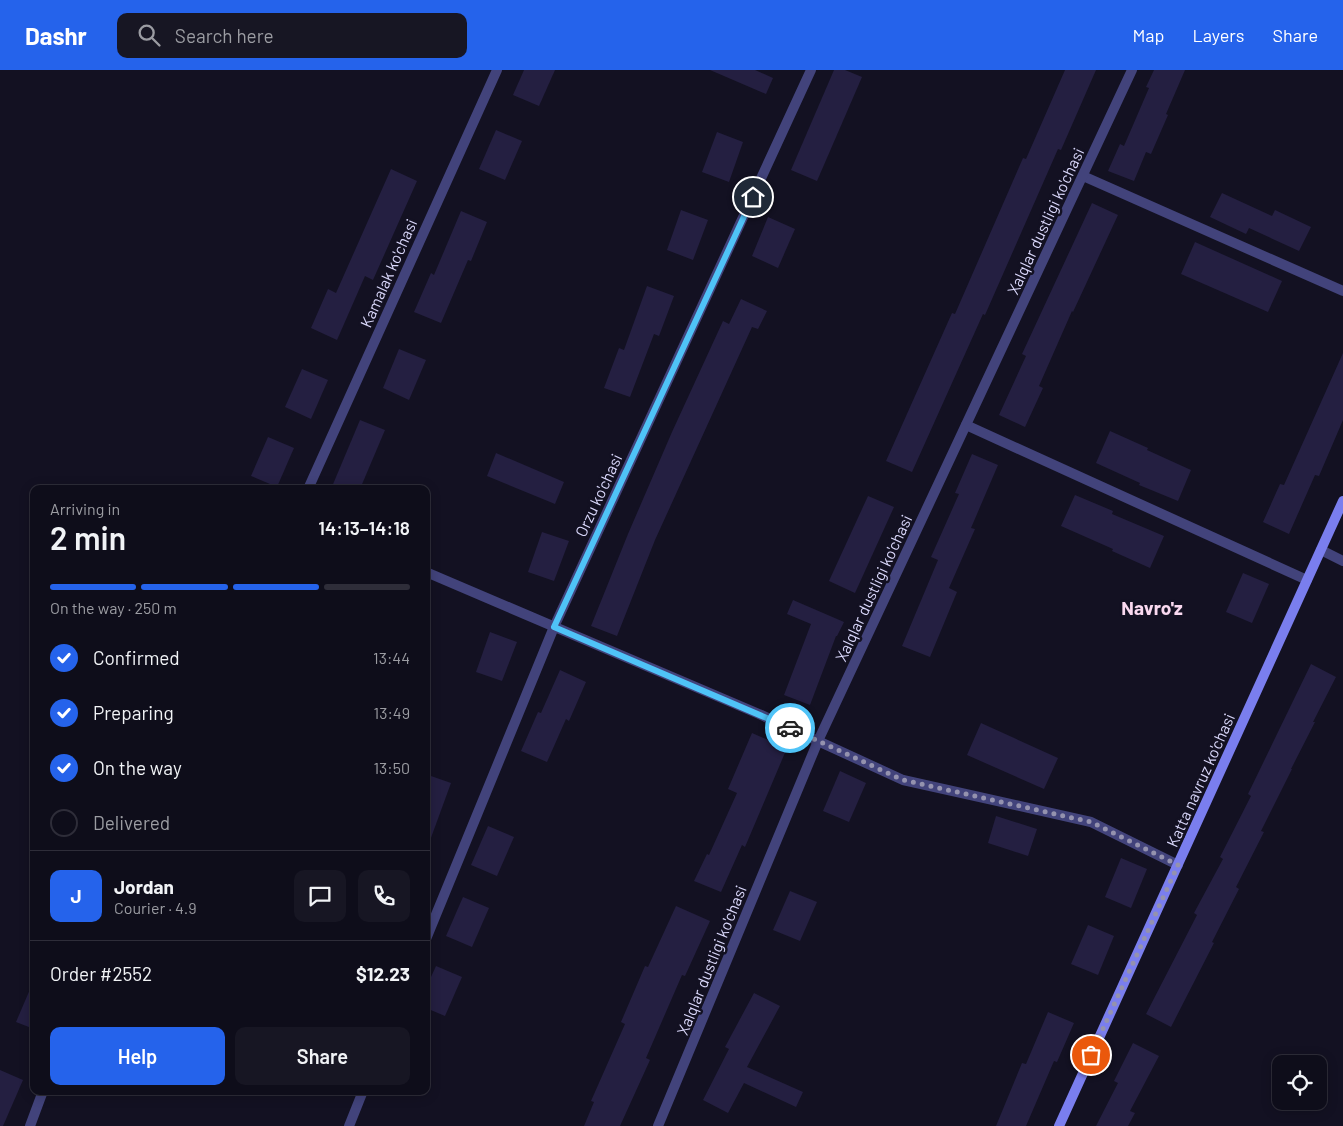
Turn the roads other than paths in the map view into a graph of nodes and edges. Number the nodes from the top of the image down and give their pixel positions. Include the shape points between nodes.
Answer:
1 (497, 70) edge
2 (811, 70) edge
3 (1132, 70) edge
4 (1082, 176) junction
5 (1343, 291) edge
6 (966, 425) junction
7 (310, 485) edge
8 (1343, 501) edge
9 (1321, 550) junction
10 (1343, 561) edge
11 (430, 574) edge
12 (1307, 580) junction
13 (554, 627) junction
14 (818, 741) junction
15 (1178, 865) junction
16 (430, 929) edge
17 (42, 1095) edge
18 (361, 1095) edge
19 (30, 1126) edge
20 (349, 1126) edge
21 (658, 1126) edge
22 (1059, 1126) edge

1 - 7 street, Kamalak ko'chasi
2 - 13 street, Orzu ko'chasi
3 - 4 street, Xalqlar dustligi ko'chasi
4 - 5 street
4 - 6 street, Xalqlar dustligi ko'chasi
6 - 12 street
6 - 14 street, Xalqlar dustligi ko'chasi
8 - 9 street, Katta navruz ko'chasi
9 - 10 street
9 - 12 street, Katta navruz ko'chasi
11 - 13 street
12 - 15 street, Katta navruz ko'chasi
13 - 14 street
13 - 16 street, Orzu ko'chasi
14 - 15 street via 903,780 1091,822
14 - 21 street, Xalqlar dustligi ko'chasi
15 - 22 street, Katta navruz ko'chasi
17 - 19 street
18 - 20 street

